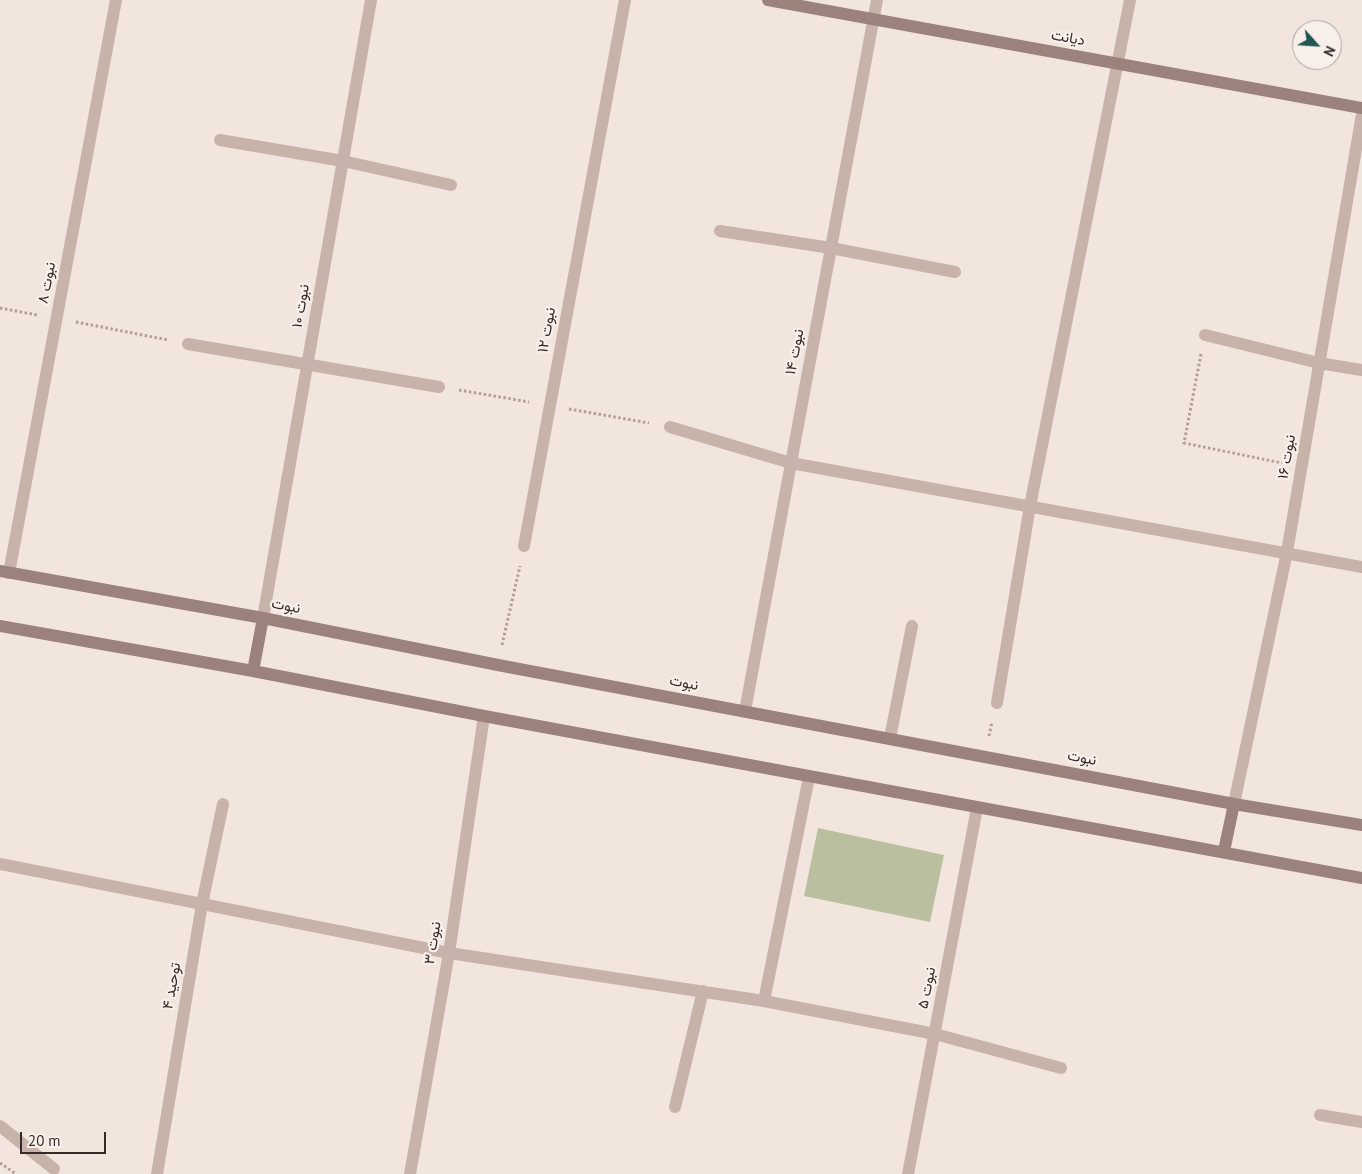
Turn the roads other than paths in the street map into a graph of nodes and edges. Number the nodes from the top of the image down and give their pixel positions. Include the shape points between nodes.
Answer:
1 (116, 0) edge
2 (371, 0) edge
3 (625, 0) edge
4 (768, 0) edge
5 (877, 0) edge
6 (1130, 0) edge
7 (874, 19) junction
8 (1118, 64) junction
9 (1362, 108) edge
10 (1362, 114) edge
11 (220, 140) dead end
12 (343, 162) junction
13 (451, 185) dead end
14 (720, 231) dead end
15 (831, 248) junction
16 (955, 272) dead end
17 (1205, 335) road end
18 (188, 344) road end
19 (1319, 363) junction
20 (307, 366) junction
21 (1362, 370) edge
22 (439, 387) dead end
23 (670, 427) dead end
24 (791, 463) junction
25 (1030, 506) junction
26 (524, 546) road end
27 (1287, 552) junction
28 (1362, 567) edge
29 (5, 572) edge
30 (263, 618) junction
31 (0, 626) edge
32 (912, 626) dead end
33 (253, 671) junction
34 (997, 703) road end
35 (745, 711) junction
36 (484, 716) junction
37 (890, 738) junction
38 (809, 777) junction
39 (223, 804) dead end
40 (1234, 804) junction
41 (977, 808) junction
42 (1362, 825) edge
43 (1224, 851) junction
44 (0, 864) edge
45 (1362, 878) edge
46 (202, 904) junction
47 (449, 953) junction
48 (703, 992) junction
49 (764, 1001) junction
50 (935, 1034) junction
51 (1061, 1068) dead end
52 (675, 1107) dead end
53 (1320, 1116) dead end
54 (1362, 1122) edge
55 (0, 1126) edge
56 (54, 1169) dead end
57 (157, 1174) edge
58 (410, 1174) edge
59 (908, 1174) edge

1 - 29 street, نبوت ۸
2 - 12 street, نبوت ۱۰
3 - 26 street, نبوت ۱۲
4 - 7 main road, دیانت
5 - 7 street, نبوت ۱۴
6 - 8 street
7 - 8 main road, دیانت
7 - 15 street, نبوت ۱۴
8 - 9 main road, دیانت
8 - 25 street
10 - 19 street, نبوت ۱۶
11 - 12 street
12 - 13 street
12 - 20 street, نبوت ۱۰
14 - 15 street
15 - 16 street
15 - 24 street, نبوت ۱۴
17 - 19 street
18 - 20 street
19 - 21 street
19 - 27 street, نبوت ۱۶
20 - 22 street
20 - 30 street, نبوت ۱۰
23 - 24 street
24 - 25 street
24 - 35 street, نبوت ۱۴
25 - 27 street
25 - 34 street
27 - 28 street
27 - 40 street, نبوت ۱۶
29 - 30 main road, نبوت
30 - 33 main road
30 - 35 main road, نبوت
31 - 33 main road
32 - 37 street
33 - 36 main road
35 - 37 main road, نبوت
36 - 38 main road
36 - 47 street, نبوت ۳
37 - 40 main road, نبوت
38 - 41 main road
38 - 49 street
39 - 46 street, توحید ۴
40 - 42 main road, نبوت
40 - 43 main road
41 - 43 main road
41 - 50 street, نبوت ۵
43 - 45 main road
44 - 46 street
46 - 47 street
46 - 57 street, توحید ۴
47 - 48 street
47 - 58 street, نبوت ۳
48 - 49 street
48 - 52 street
49 - 50 street
50 - 51 street
50 - 59 street, نبوت ۵
53 - 54 street
55 - 56 street

